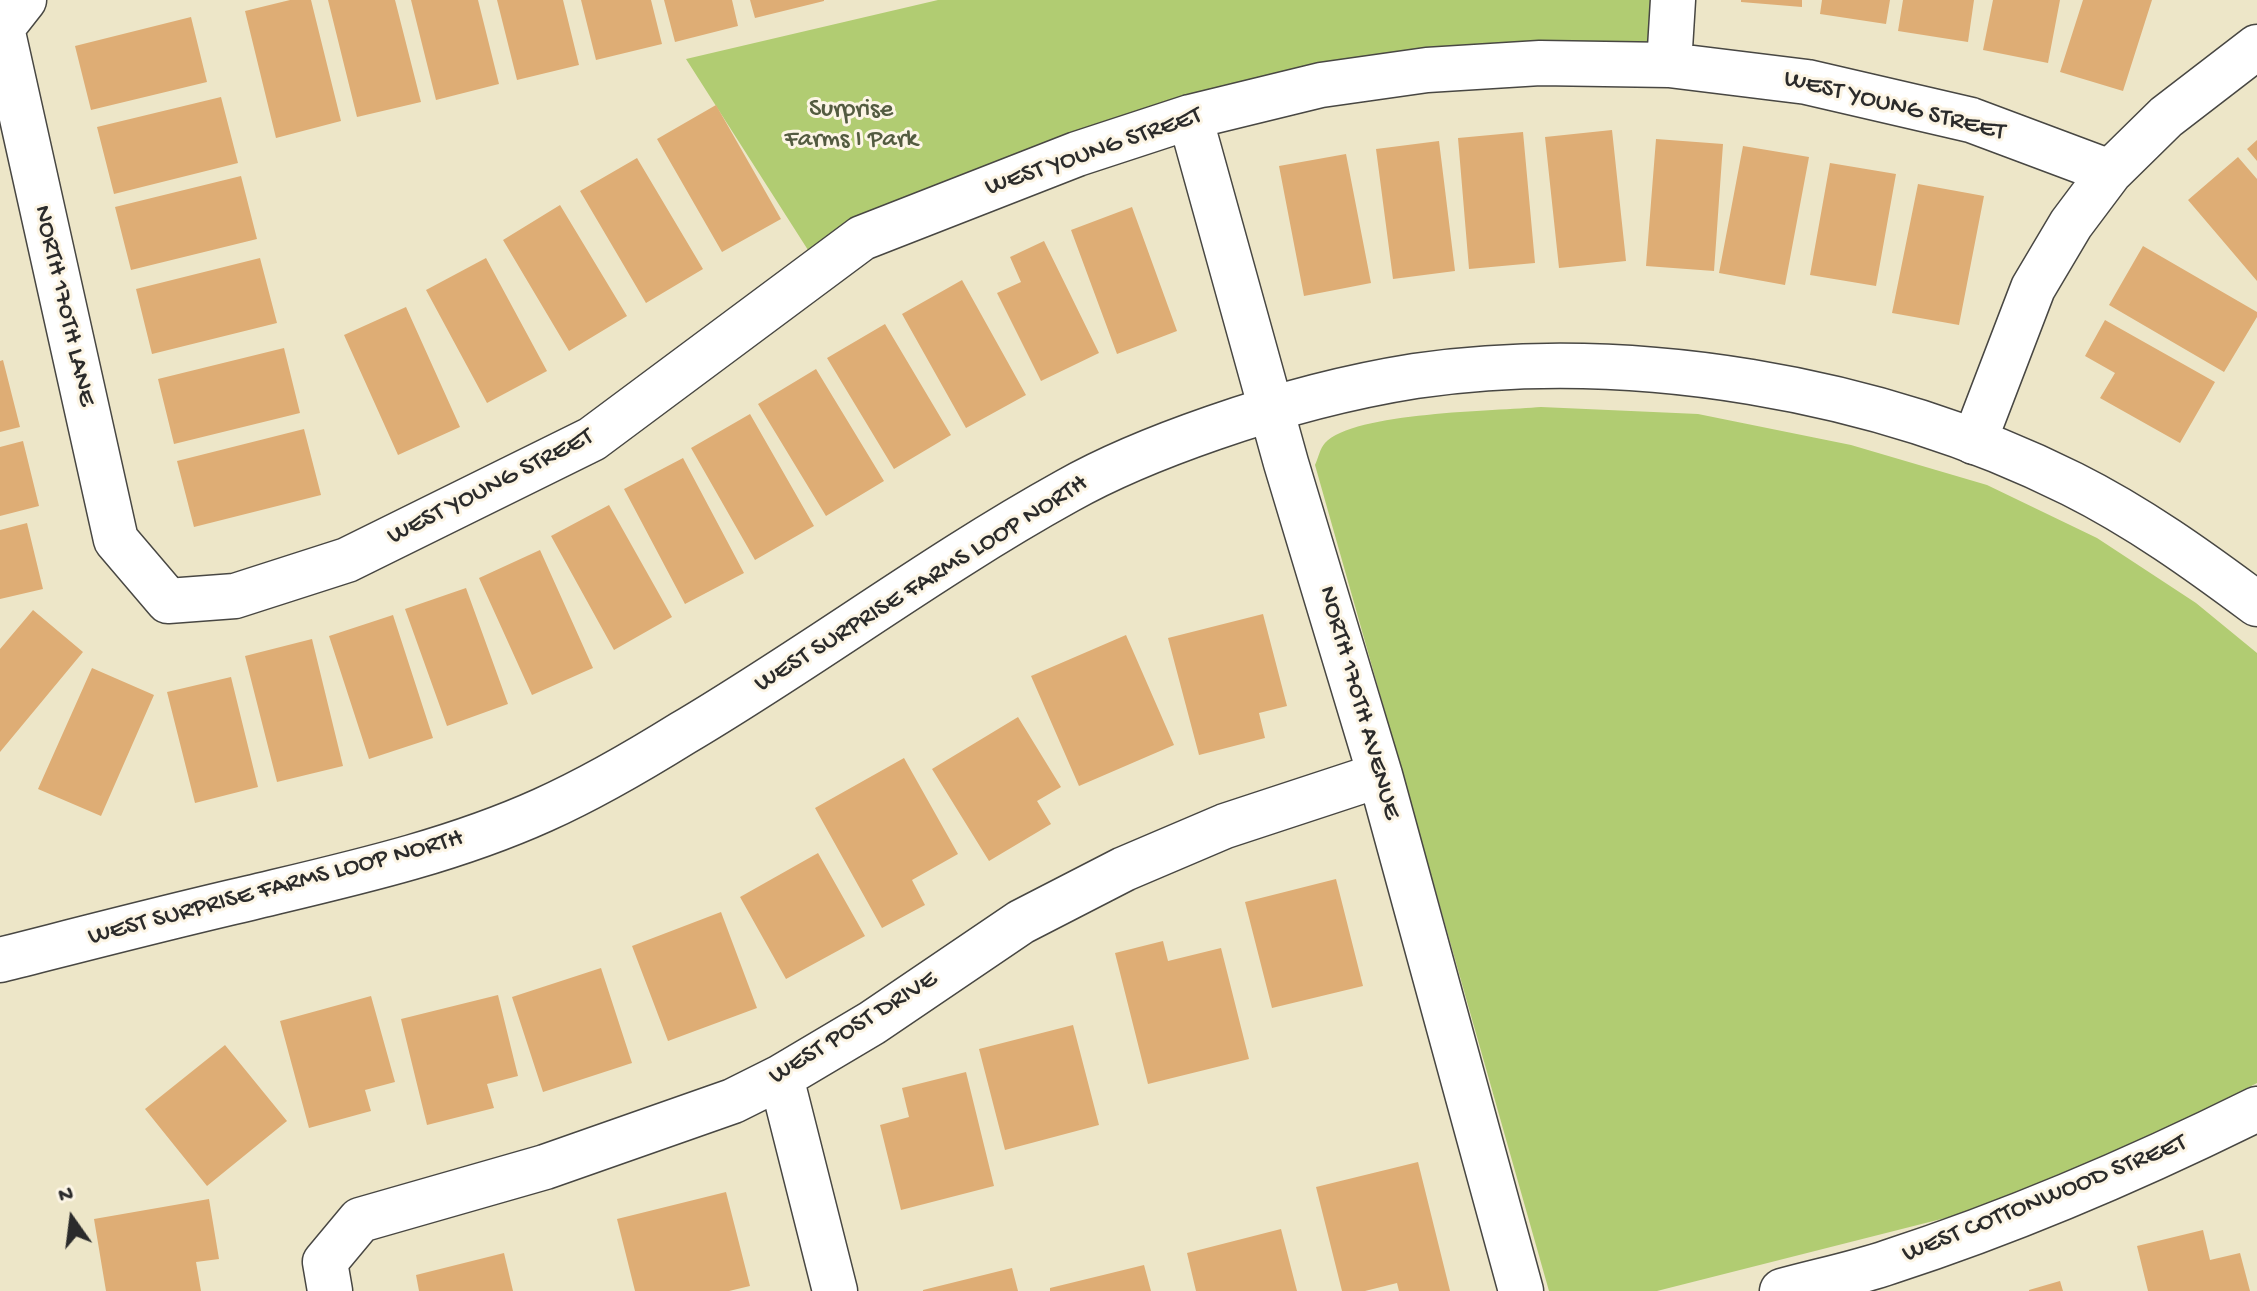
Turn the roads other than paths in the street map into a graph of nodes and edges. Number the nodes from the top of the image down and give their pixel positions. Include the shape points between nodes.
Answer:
1 (24, 0) edge
2 (1673, 0) edge
3 (2257, 47) edge
4 (1669, 65) junction
5 (1190, 117) junction
6 (2110, 172) junction
7 (1273, 407) junction
8 (1974, 442) junction
9 (168, 601) joint
10 (2257, 604) edge
11 (1380, 775) junction
12 (0, 960) edge
13 (781, 1077) junction
14 (2257, 1109) edge
15 (327, 1277) edge
16 (835, 1291) edge
17 (1521, 1291) edge
18 (1782, 1291) edge

1 - 9 street, NORTH 170TH LANE via 2,28 116,540
2 - 4 street
3 - 6 street via 2166,117
4 - 5 street, WEST YOUNG STREET via 1540,63 1427,70 1321,85
4 - 6 street, WEST YOUNG STREET via 1807,82 1971,120
5 - 7 street, NORTH 170TH AVENUE
5 - 9 street, WEST YOUNG STREET via 1077,154 862,238 592,439 347,560 235,596
6 - 8 street via 2033,288
7 - 8 street, WEST SURPRISE FARMS LOOP NORTH via 1417,376 1583,367 1756,382 1831,396
7 - 11 street, NORTH 170TH AVENUE
7 - 12 street, WEST SURPRISE FARMS LOOP NORTH via 1169,443 1072,487 730,705 616,774 545,809 479,836 355,874
8 - 10 street, WEST SURPRISE FARMS LOOP NORTH via 2069,483 2140,522
11 - 13 street, WEST POST DRIVE via 1225,826 1124,869 1021,922 872,1023
11 - 17 street, NORTH 170TH AVENUE
13 - 15 street, WEST POST DRIVE via 733,1101 545,1167 360,1220
13 - 16 street
14 - 18 street, WEST COTTONWOOD STREET via 2055,1202 1888,1263

